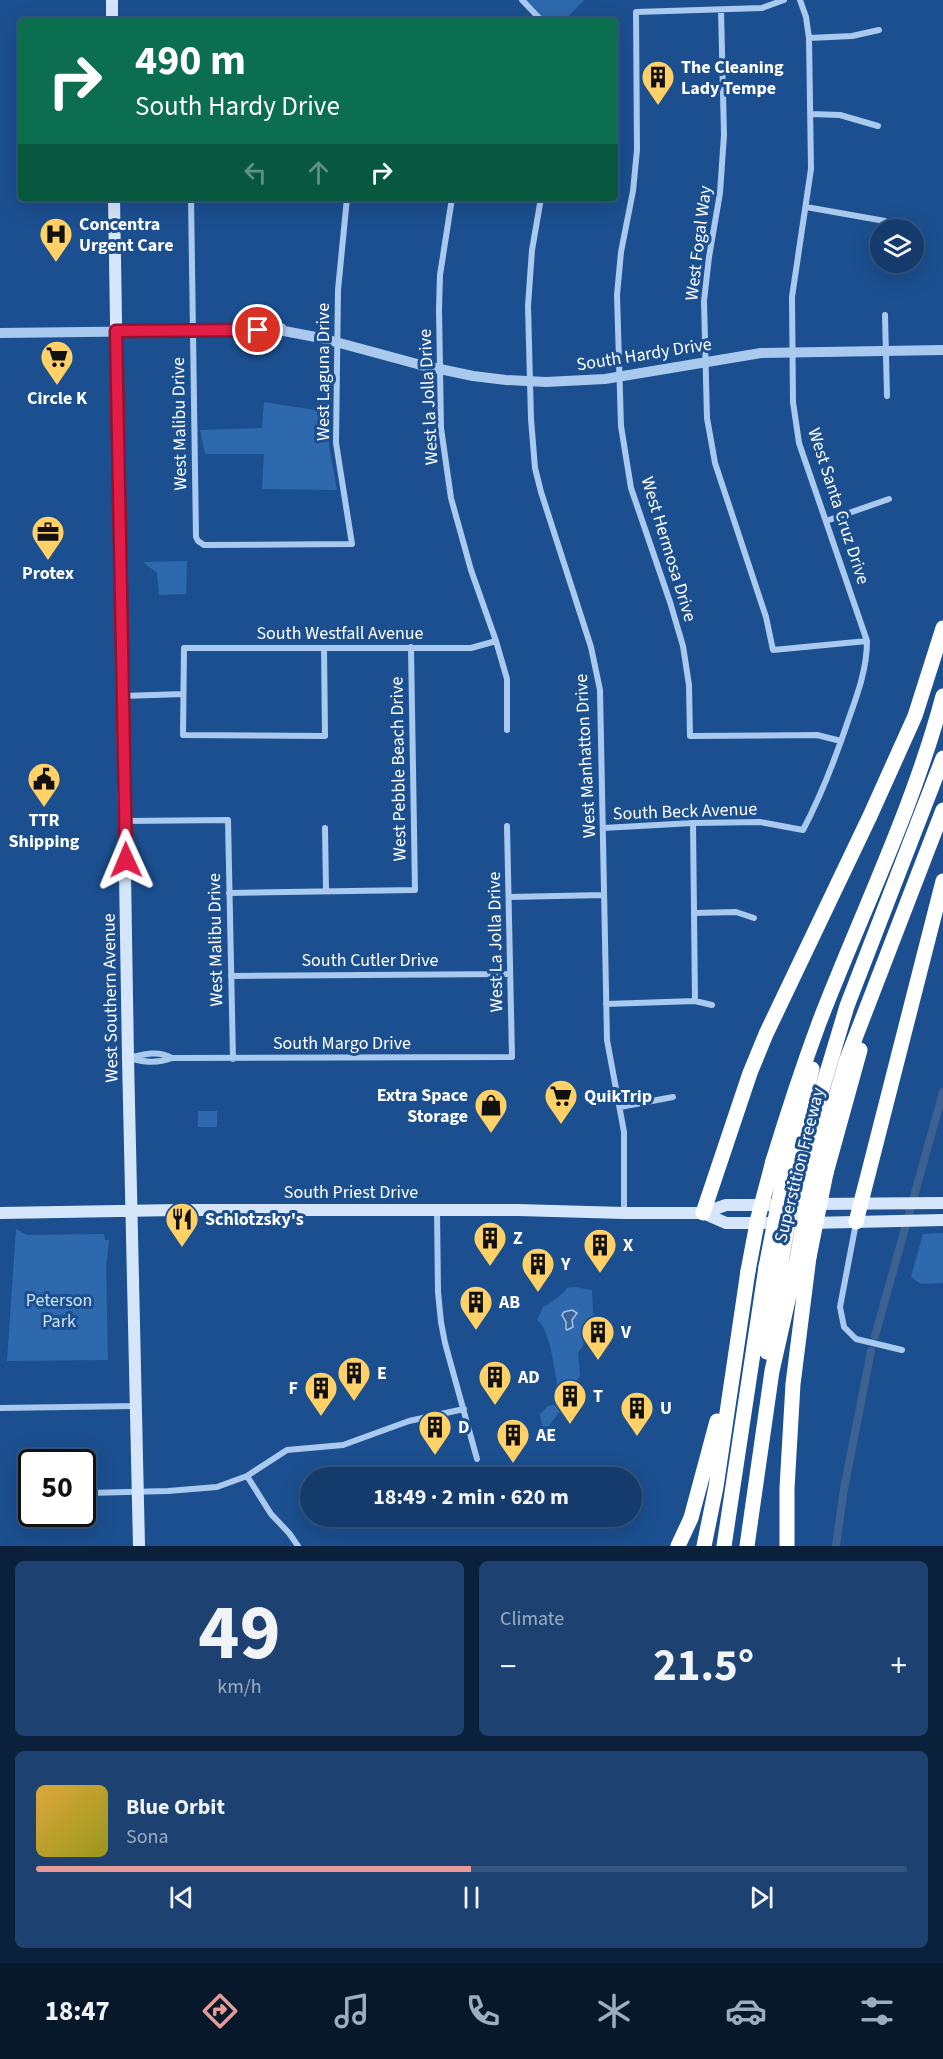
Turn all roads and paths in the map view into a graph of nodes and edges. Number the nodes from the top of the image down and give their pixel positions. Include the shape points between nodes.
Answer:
1 (112, 0) edge
2 (522, 0) edge
3 (784, 0) edge
4 (800, 0) edge
5 (721, 10) junction
6 (112, 18) edge
7 (539, 18) edge
8 (879, 30) dead end
9 (809, 38) junction
10 (810, 114) junction
11 (878, 126) dead end
12 (114, 201) edge
13 (191, 201) edge
14 (347, 201) edge
15 (452, 201) edge
16 (540, 201) edge
17 (806, 207) junction
18 (874, 219) edge
19 (885, 315) dead end
20 (192, 330) junction
21 (116, 331) junction
22 (0, 333) edge
23 (336, 341) junction
24 (943, 350) edge
25 (886, 351) junction
26 (792, 352) junction
27 (705, 362) junction
28 (440, 369) junction
29 (619, 377) junction
30 (530, 382) junction
31 (887, 396) dead end
32 (889, 499) dead end
33 (826, 521) junction
34 (352, 544) joint
35 (943, 628) edge
36 (496, 641) junction
37 (867, 641) junction
38 (411, 647) junction
39 (324, 648) junction
40 (183, 694) junction
41 (122, 696) junction
42 (943, 696) edge
43 (507, 730) dead end
44 (841, 741) junction
45 (943, 758) edge
46 (943, 810) edge
47 (125, 821) junction
48 (693, 823) junction
49 (507, 826) dead end
50 (325, 828) dead end
51 (603, 828) junction
52 (803, 831) joint
53 (943, 881) edge
54 (326, 891) junction
55 (229, 893) junction
56 (604, 895) junction
57 (509, 897) junction
58 (694, 913) junction
59 (754, 918) dead end
60 (510, 974) junction
61 (231, 976) junction
62 (695, 1001) junction
63 (606, 1004) junction
64 (711, 1005) dead end
65 (512, 1057) joint
66 (128, 1058) junction
67 (233, 1059) junction
68 (673, 1096) dead end
69 (620, 1107) junction
70 (800, 1167) junction
71 (921, 1203) junction
72 (943, 1203) edge
73 (861, 1204) junction
74 (132, 1210) junction
75 (437, 1211) junction
76 (0, 1213) edge
77 (624, 1213) junction
78 (703, 1213) junction
79 (916, 1220) junction
80 (943, 1220) edge
81 (856, 1222) junction
82 (803, 1258) junction
83 (773, 1265) junction
84 (738, 1340) junction
85 (902, 1350) dead end
86 (136, 1406) junction
87 (0, 1408) edge
88 (464, 1409) junction
89 (477, 1459) dead end
90 (247, 1476) junction
91 (138, 1492) junction
92 (96, 1493) edge
93 (139, 1546) edge
94 (298, 1546) edge
95 (678, 1546) edge
96 (704, 1546) edge
97 (724, 1546) edge
98 (738, 1546) edge
99 (747, 1546) edge
100 (757, 1546) edge
101 (788, 1546) edge

1 - 6 main road
2 - 7 street
3 - 5 street via 762,8
4 - 9 street, West Santa Cruz Drive
5 - 27 street, West Fogal Way via 724,135 704,301
5 - 29 street, West Hermosa Drive via 636,12 637,150 617,295
8 - 9 street
9 - 10 street, West Santa Cruz Drive
10 - 11 street via 840,115
10 - 17 street, West Santa Cruz Drive via 811,169
12 - 21 main road, West Southern Avenue
13 - 20 street, West Malibu Drive
14 - 23 street, West Laguna Drive
15 - 28 street, West la Jolla Drive via 440,275
16 - 30 street, West Manhatton Drive via 528,306
17 - 18 street
17 - 26 street, West Santa Cruz Drive via 792,297
19 - 25 street
20 - 21 street, South Hardy Drive
20 - 23 street, South Hardy Drive via 258,330
20 - 34 street, West Malibu Drive via 198,541
21 - 22 street, South Hardy Drive
21 - 41 main road, West Southern Avenue
23 - 28 street, South Hardy Drive
23 - 34 street, West Laguna Drive via 336,443
24 - 25 street, South Hardy Drive
25 - 26 street, South Hardy Drive
25 - 31 street
26 - 27 street, South Hardy Drive
26 - 33 street, West Santa Cruz Drive via 799,443
27 - 29 street, South Hardy Drive
27 - 37 street, West Fogal Way via 707,418 715,463 766,617 773,650
28 - 30 street, South Hardy Drive
28 - 36 street, West la Jolla Drive via 441,428 451,498
29 - 30 street, South Hardy Drive
29 - 44 street, West Hermosa Drive via 621,426 632,488 683,646 690,736 817,735
30 - 51 street, West Manhatton Drive via 541,492 597,671
32 - 33 street
33 - 37 street, West Santa Cruz Drive
35 - 78 highway via 915,716 750,1072
36 - 38 street, South Westfall Avenue via 471,648
36 - 43 street, West la Jolla Drive via 507,678
37 - 44 street, West Santa Cruz Drive via 867,659
38 - 39 street, South Westfall Avenue
38 - 54 street, West Pebble Beach Drive via 415,890
39 - 40 street, South Westfall Avenue via 184,648
39 - 40 street via 325,736 183,735
40 - 41 street
41 - 47 main road, West Southern Avenue
42 - 70 highway, Superstition Freeway via 909,802 800,1074
44 - 52 street, West Santa Cruz Drive
45 - 70 highway via 847,1006
46 - 70 highway, Superstition Freeway via 847,1059
47 - 55 street, West Malibu Drive via 228,820
47 - 66 main road, West Southern Avenue
48 - 51 street, South Beck Avenue
48 - 52 street, South Beck Avenue via 760,822
48 - 58 street
49 - 57 street, West La Jolla Drive
50 - 54 street
51 - 56 street, West Manhatton Drive
53 - 73 highway
54 - 55 street
55 - 61 street, West Malibu Drive
56 - 57 street
56 - 63 street, West Manhatton Drive
57 - 60 street, West La Jolla Drive
58 - 59 street via 736,912
58 - 62 street
60 - 61 street, South Cutler Drive
60 - 65 street, West La Jolla Drive
61 - 67 street, West Malibu Drive
62 - 63 street
62 - 64 street
63 - 69 street, West Manhatton Drive via 608,1048
65 - 67 street, South Margo Drive
66 - 67 street, South Margo Drive via 145,1062 172,1058
66 - 74 main road, West Southern Avenue
68 - 69 street
69 - 77 street, West Manhatton Drive via 624,1132
70 - 82 highway, Superstition Freeway, bridge
70 - 83 highway, bridge
70 - 84 highway, Superstition Freeway, bridge via 758,1218
71 - 72 main road, South Priest Drive
71 - 73 main road, South Priest Drive
71 - 79 street
73 - 78 main road, South Priest Drive via 726,1205
73 - 81 highway
74 - 75 main road, South Priest Drive
74 - 76 main road, South Priest Drive
74 - 86 main road, West Southern Avenue
75 - 77 main road, South Priest Drive
75 - 88 street via 441,1322
77 - 78 main road, South Priest Drive
78 - 81 main road, South Priest Drive via 726,1223
79 - 80 main road, South Priest Drive
79 - 81 main road, South Priest Drive
81 - 85 street via 840,1314 844,1327 856,1339
82 - 99 highway via 772,1371
82 - 100 highway, Superstition Freeway via 776,1400
82 - 101 highway via 787,1488
83 - 97 highway
83 - 98 highway
84 - 95 highway via 691,1518
84 - 96 highway
86 - 87 street
86 - 91 main road, West Southern Avenue
88 - 89 street
88 - 90 street via 409,1421 343,1446 287,1450
90 - 91 street via 204,1490
90 - 94 street
91 - 92 street
91 - 93 main road, West Southern Avenue

